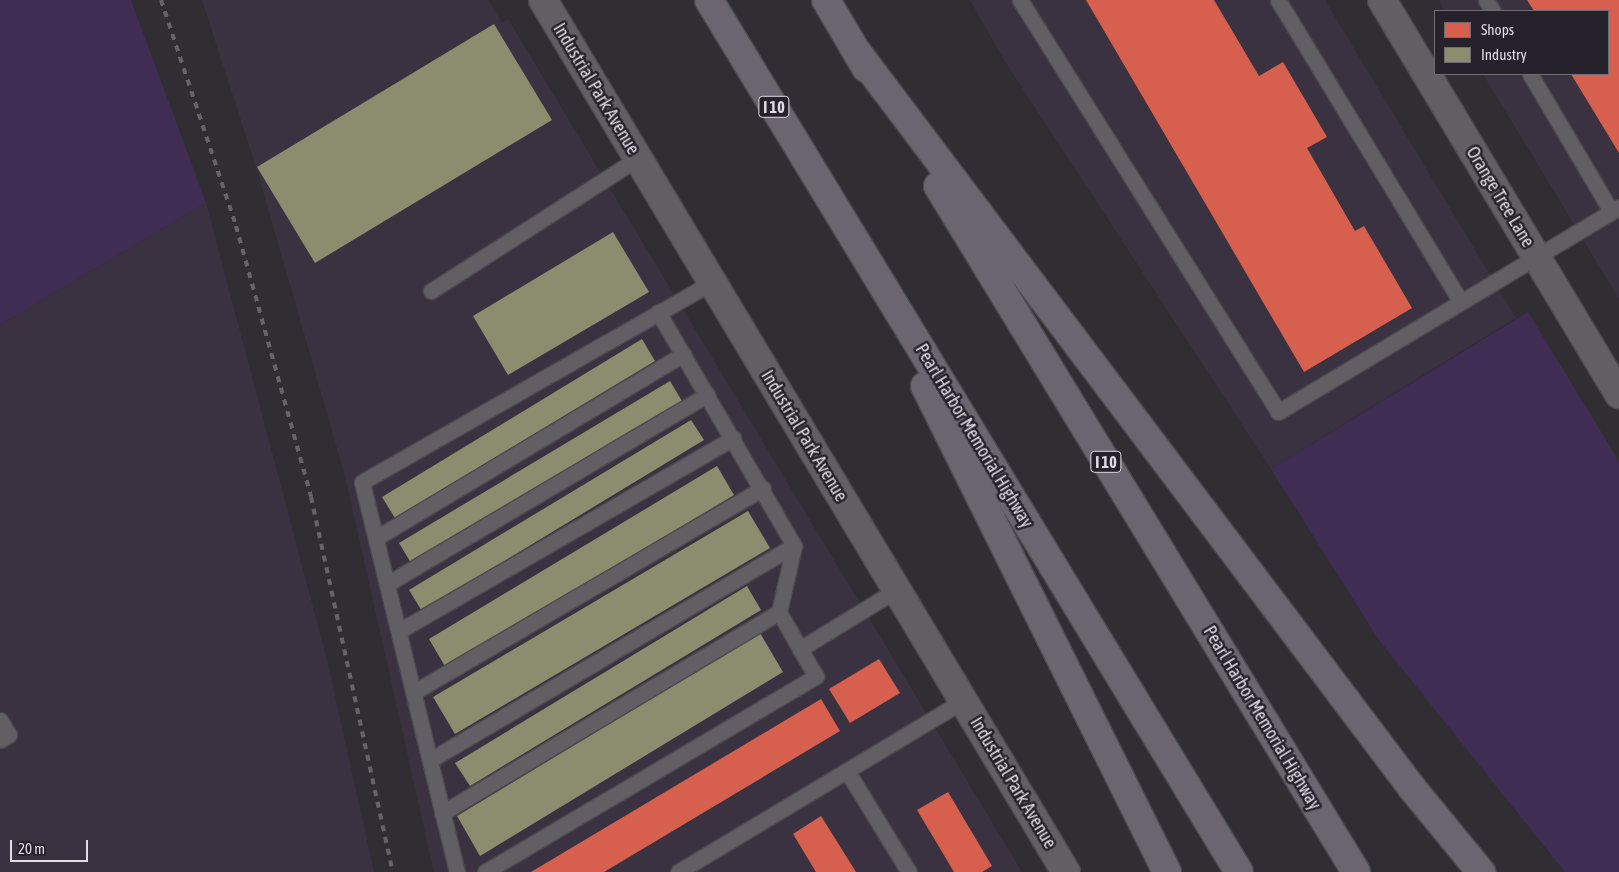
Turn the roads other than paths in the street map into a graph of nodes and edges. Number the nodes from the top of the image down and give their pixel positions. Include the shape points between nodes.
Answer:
1 (543, 0) edge
2 (709, 0) edge
3 (826, 0) edge
4 (1020, 0) edge
5 (1278, 0) edge
6 (1382, 0) edge
7 (857, 52) junction
8 (1531, 75) edge
9 (638, 158) junction
10 (1615, 209) edge
11 (840, 215) junction
12 (1535, 254) junction
13 (712, 282) junction
14 (430, 291) dead end
15 (1460, 300) junction
16 (658, 312) junction
17 (682, 354) junction
18 (1619, 394) edge
19 (707, 395) junction
20 (733, 438) junction
21 (763, 488) junction
22 (376, 538) junction
23 (794, 546) junction
24 (387, 584) junction
25 (896, 590) junction
26 (779, 612) junction
27 (398, 631) junction
28 (800, 649) junction
29 (414, 692) junction
30 (963, 701) junction
31 (0, 720) edge
32 (0, 740) edge
33 (430, 760) junction
34 (847, 771) junction
35 (442, 812) junction
36 (457, 872) edge
37 (485, 872) edge
38 (678, 872) edge
39 (909, 872) edge
40 (1066, 872) edge
41 (1166, 872) edge
42 (1239, 872) edge
43 (1356, 872) edge
44 (1480, 872) edge

1 - 9 street, Industrial Park Avenue
2 - 11 highway, Pearl Harbor Memorial Highway / I 10
3 - 7 highway, Pearl Harbor Memorial Highway / I 10
4 - 15 lane via 1278,412
5 - 15 lane
6 - 12 street, Orange Tree Lane
7 - 43 highway, Pearl Harbor Memorial Highway / I 10
7 - 44 highway via 1412,788
8 - 10 lane
9 - 13 street, Industrial Park Avenue
9 - 14 lane
10 - 12 lane
11 - 41 highway
11 - 42 highway, Pearl Harbor Memorial Highway / I 10
12 - 15 lane
12 - 18 street, Orange Tree Lane
13 - 16 lane
13 - 25 street, Industrial Park Avenue
16 - 17 lane
16 - 22 lane via 362,482
17 - 19 lane
17 - 22 lane
19 - 20 lane
19 - 24 lane
20 - 21 lane
20 - 27 lane
21 - 23 lane
21 - 29 lane
22 - 24 lane
23 - 26 lane
23 - 33 lane
24 - 27 lane
25 - 28 lane
25 - 30 street, Industrial Park Avenue
26 - 28 lane
26 - 35 lane
27 - 29 lane
28 - 37 lane via 816,676
29 - 33 lane
30 - 34 lane
30 - 40 street, Industrial Park Avenue
31 - 32 lane via 9,735
33 - 35 lane
34 - 38 lane
34 - 39 lane
35 - 36 lane

